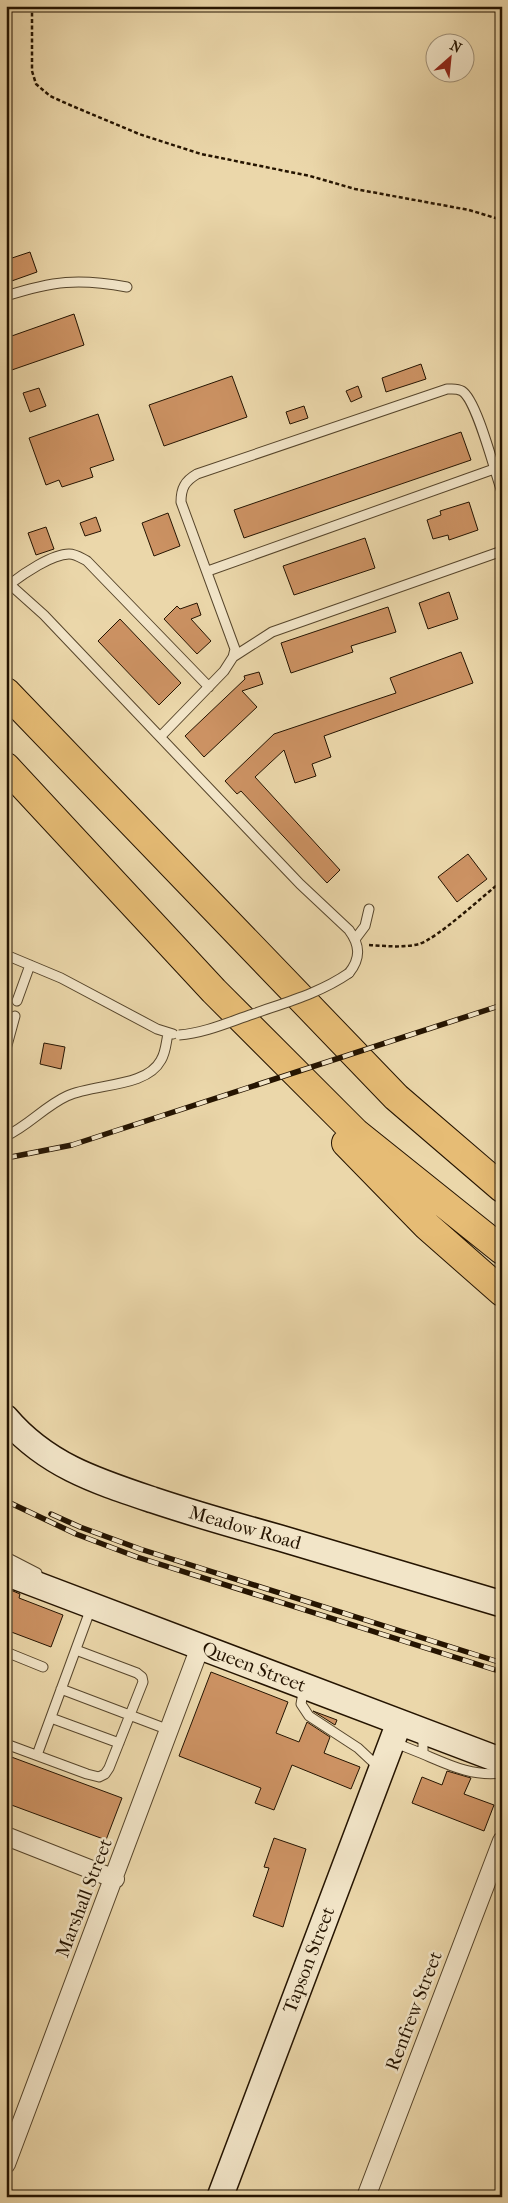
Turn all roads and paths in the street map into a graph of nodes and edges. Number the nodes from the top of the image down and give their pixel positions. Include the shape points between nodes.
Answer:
1 (32, 6) edge
2 (502, 220) edge
3 (127, 287) dead end
4 (6, 296) edge
5 (494, 469) junction
6 (502, 492) edge
7 (502, 551) edge
8 (208, 571) junction
9 (8, 582) edge
10 (233, 658) junction
11 (209, 687) junction
12 (6, 692) edge
13 (160, 737) junction
14 (6, 767) edge
15 (502, 881) edge
16 (369, 909) dead end
17 (357, 941) junction
18 (6, 955) edge
19 (265, 960) junction
20 (30, 965) junction
21 (214, 991) junction
22 (17, 1001) dead end
23 (15, 1016) dead end
24 (168, 1034) junction
25 (6, 1049) edge
26 (6, 1136) edge
27 (502, 1173) edge
28 (502, 1188) edge
29 (502, 1250) edge
30 (502, 1292) edge
31 (6, 1418) edge
32 (6, 1557) edge
33 (6, 1573) edge
34 (502, 1604) edge
35 (91, 1606) junction
36 (200, 1647) junction
37 (76, 1650) junction
38 (6, 1652) edge
39 (43, 1667) dead end
40 (61, 1689) junction
41 (305, 1695) junction
42 (130, 1716) junction
43 (51, 1718) junction
44 (169, 1730) junction
45 (393, 1732) junction
46 (119, 1743) junction
47 (423, 1743) junction
48 (6, 1744) edge
49 (37, 1755) junction
50 (502, 1761) edge
51 (382, 1767) junction
52 (502, 1772) edge
53 (6, 1836) edge
54 (502, 1841) edge
55 (115, 1878) junction
56 (6, 2164) edge
57 (220, 2197) edge
58 (366, 2197) edge

1 - 2 path via 32,71 36,84 50,96 139,134 202,154 310,176 355,189 469,210
3 - 4 lane via 84,280 56,282
5 - 6 lane
5 - 8 lane
5 - 8 lane via 477,415 468,397 456,388 197,474 184,485 182,502
7 - 10 lane via 272,632
8 - 10 lane via 232,641
9 - 11 lane via 59,556 68,554 87,561
9 - 13 lane via 44,615
10 - 11 lane
11 - 13 lane
12 - 19 highway
13 - 17 lane
14 - 21 highway
15 - 17 path via 422,943 405,947
16 - 17 lane
17 - 24 lane, bridge via 356,964 350,972 316,992 203,1031
18 - 20 lane
19 - 27 highway via 397,1088
19 - 28 highway via 396,1097
20 - 22 lane
20 - 24 lane
21 - 29 highway via 356,1133
21 - 30 highway via 380,1180
23 - 25 lane
24 - 26 lane via 161,1061 147,1074 136,1080 67,1096
31 - 34 main road, Meadow Road via 43,1453 75,1472 107,1485
32 - 35 lane via 61,1585
33 - 35 main road, Queen Street
35 - 36 main road, Queen Street
35 - 37 lane
36 - 41 main road, Queen Street
36 - 44 street, Marshall Street
37 - 40 lane
37 - 42 lane via 142,1677
38 - 39 lane
40 - 42 lane
40 - 43 lane
41 - 45 main road, Queen Street
41 - 51 lane via 303,1710 309,1716
42 - 44 lane
42 - 46 lane
43 - 46 lane
43 - 49 lane
44 - 55 street, Marshall Street
45 - 47 main road, Queen Street
45 - 51 main road, Tapson Street
46 - 49 lane via 109,1768 99,1777
47 - 50 main road, Queen Street
47 - 52 lane via 467,1772
48 - 49 lane
51 - 57 main road, Tapson Street
53 - 55 street
54 - 58 street, Renfrew Street
55 - 56 street, Marshall Street

